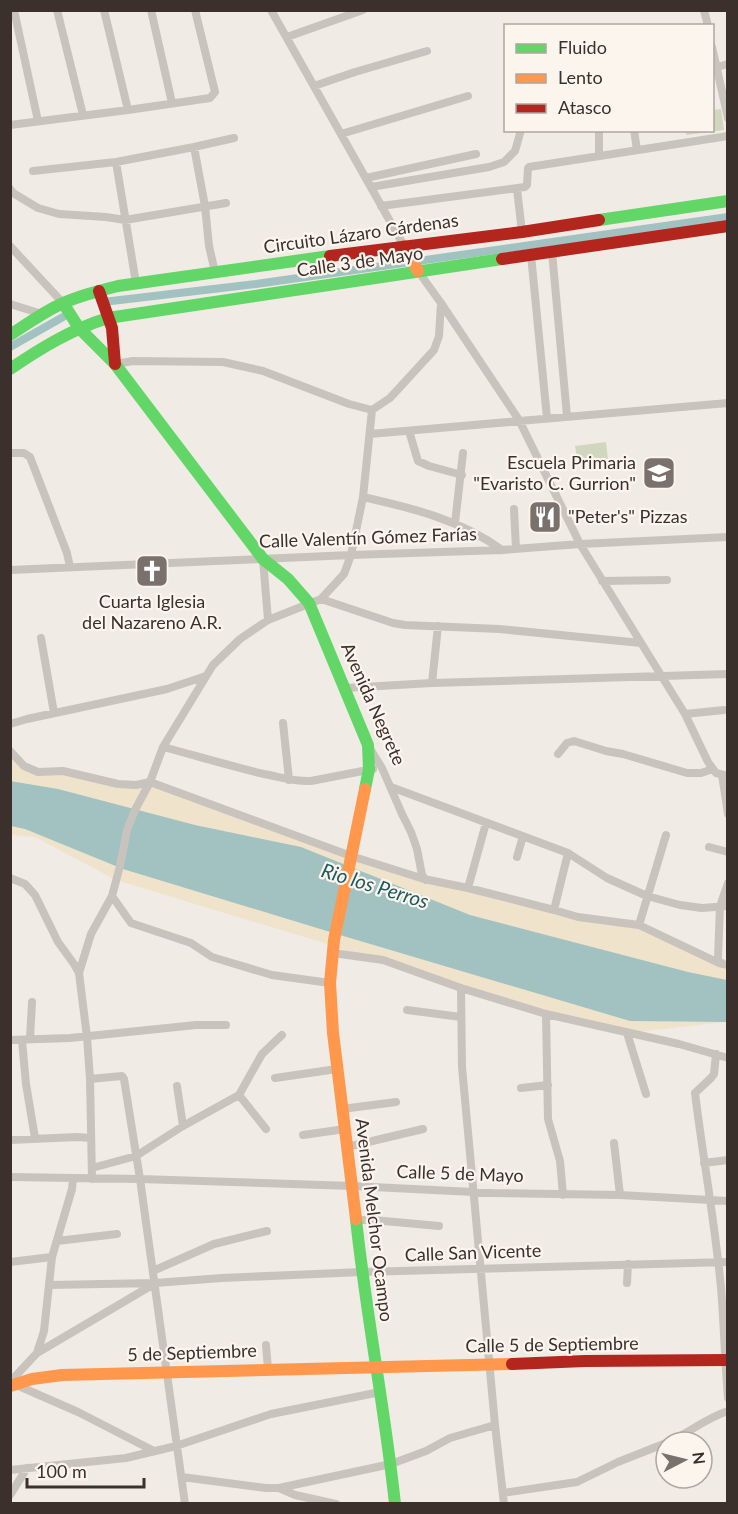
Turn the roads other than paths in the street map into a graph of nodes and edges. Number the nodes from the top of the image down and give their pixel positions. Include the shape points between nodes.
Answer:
1 (14, 10) edge
2 (57, 10) edge
3 (104, 10) edge
4 (151, 10) edge
5 (195, 10) edge
6 (271, 10) edge
7 (363, 10) edge
8 (287, 37) junction
9 (427, 51) dead end
10 (714, 55) edge
11 (728, 64) edge
12 (717, 67) junction
13 (314, 86) junction
14 (468, 96) dead end
15 (172, 104) junction
16 (128, 110) junction
17 (83, 116) junction
18 (728, 118) edge
19 (38, 122) junction
20 (10, 125) edge
21 (522, 132) edge
22 (599, 132) edge
23 (634, 132) edge
24 (341, 134) junction
25 (728, 136) edge
26 (234, 138) dead end
27 (194, 147) junction
28 (637, 150) junction
29 (476, 154) dead end
30 (599, 156) junction
31 (116, 162) junction
32 (33, 171) dead end
33 (366, 178) junction
34 (370, 187) junction
35 (10, 189) edge
36 (517, 189) junction
37 (728, 201) edge
38 (226, 203) dead end
39 (205, 206) junction
40 (381, 206) junction
41 (125, 220) junction
42 (728, 226) edge
43 (522, 232) junction
44 (10, 246) edge
45 (552, 252) junction
46 (531, 255) junction
47 (411, 259) junction
48 (215, 272) junction
49 (136, 283) junction
50 (99, 291) junction
51 (63, 303) junction
52 (441, 303) junction
53 (10, 304) edge
54 (42, 314) junction
55 (108, 318) junction
56 (79, 328) junction
57 (10, 335) edge
58 (115, 364) junction
59 (10, 369) edge
60 (728, 403) edge
61 (372, 410) junction
62 (567, 416) junction
63 (547, 418) junction
64 (519, 420) junction
65 (408, 430) junction
66 (370, 434) junction
67 (10, 453) edge
68 (463, 453) dead end
69 (462, 475) junction
70 (363, 497) junction
71 (514, 509) dead end
72 (455, 523) junction
73 (728, 537) edge
74 (580, 544) junction
75 (516, 549) junction
76 (502, 550) junction
77 (351, 555) junction
78 (263, 559) junction
79 (70, 567) junction
80 (10, 570) edge
81 (667, 580) dead end
82 (602, 581) junction
83 (321, 599) junction
84 (309, 603) junction
85 (268, 620) junction
86 (438, 626) junction
87 (41, 638) dead end
88 (642, 643) junction
89 (728, 674) edge
90 (206, 676) junction
91 (662, 676) junction
92 (432, 683) junction
93 (345, 688) junction
94 (724, 710) dead end
95 (54, 712) junction
96 (685, 714) junction
97 (283, 723) dead end
98 (10, 724) edge
99 (368, 745) junction
100 (163, 747) junction
101 (10, 751) edge
102 (558, 753) dead end
103 (382, 768) junction
104 (369, 769) junction
105 (712, 769) junction
106 (725, 776) edge
107 (289, 780) junction
108 (150, 782) junction
109 (391, 787) junction
110 (728, 814) edge
111 (486, 823) junction
112 (666, 835) dead end
113 (523, 836) junction
114 (709, 847) dead end
115 (728, 852) edge
116 (568, 853) junction
117 (351, 856) junction
118 (517, 857) dead end
119 (10, 878) edge
120 (424, 879) junction
121 (728, 883) edge
122 (468, 888) junction
123 (112, 896) junction
124 (647, 896) junction
125 (724, 906) edge
126 (554, 910) junction
127 (639, 925) junction
128 (333, 953) junction
129 (723, 964) edge
130 (79, 973) junction
131 (330, 983) junction
132 (460, 988) junction
133 (32, 1002) dead end
134 (407, 1010) dead end
135 (546, 1014) junction
136 (461, 1017) junction
137 (226, 1025) dead end
138 (627, 1033) junction
139 (282, 1035) dead end
140 (87, 1037) junction
141 (10, 1040) edge
142 (26, 1040) junction
143 (716, 1054) junction
144 (728, 1058) edge
145 (337, 1069) junction
146 (275, 1078) dead end
147 (90, 1079) junction
148 (548, 1085) junction
149 (177, 1086) dead end
150 (521, 1088) dead end
151 (646, 1094) dead end
152 (239, 1095) junction
153 (396, 1102) dead end
154 (342, 1109) junction
155 (183, 1126) junction
156 (266, 1129) dead end
157 (345, 1129) junction
158 (423, 1129) dead end
159 (303, 1135) dead end
160 (35, 1138) junction
161 (91, 1138) junction
162 (10, 1140) edge
163 (614, 1143) dead end
164 (347, 1146) junction
165 (136, 1156) junction
166 (728, 1160) edge
167 (704, 1163) junction
168 (92, 1168) junction
169 (10, 1177) edge
170 (73, 1178) junction
171 (92, 1179) junction
172 (140, 1179) junction
173 (353, 1186) junction
174 (474, 1192) junction
175 (563, 1195) junction
176 (620, 1195) junction
177 (711, 1201) junction
178 (728, 1201) edge
179 (357, 1220) junction
180 (439, 1226) dead end
181 (267, 1231) dead end
182 (117, 1234) dead end
183 (57, 1241) junction
184 (52, 1257) junction
185 (717, 1261) junction
186 (10, 1262) edge
187 (728, 1262) edge
188 (628, 1264) junction
189 (481, 1269) junction
190 (153, 1271) junction
191 (362, 1272) junction
192 (155, 1283) junction
193 (627, 1283) dead end
194 (50, 1285) junction
195 (724, 1288) edge
196 (266, 1345) dead end
197 (37, 1353) junction
198 (726, 1356) edge
199 (490, 1365) junction
200 (377, 1367) junction
201 (268, 1369) junction
202 (166, 1373) junction
203 (12, 1384) edge
204 (380, 1392) junction
205 (728, 1398) edge
206 (728, 1412) edge
207 (495, 1425) junction
208 (692, 1430) edge
209 (176, 1446) junction
210 (654, 1447) edge
211 (154, 1451) junction
212 (391, 1464) junction
213 (27, 1468) junction
214 (10, 1470) edge
215 (182, 1477) junction
216 (279, 1488) junction
217 (503, 1493) junction
218 (10, 1495) edge
219 (185, 1503) edge
220 (336, 1503) edge
221 (395, 1503) edge
222 (504, 1503) edge

1 - 19 street
2 - 17 street
3 - 16 street
4 - 15 street
5 - 15 street via 215,92 210,98
6 - 8 street
7 - 8 street
8 - 13 street
9 - 13 street
10 - 12 street
11 - 12 street
12 - 18 street
13 - 24 street
14 - 24 street
15 - 16 street
16 - 17 street
17 - 19 street
19 - 20 street
21 - 34 street via 515,151 504,162
22 - 30 street
23 - 28 street
24 - 33 street
25 - 28 street
26 - 27 street
27 - 31 street
27 - 39 street
28 - 30 street
29 - 33 street
30 - 36 street via 529,167 527,185
31 - 32 street
31 - 41 street
33 - 34 street
34 - 40 street
35 - 41 street via 38,208 59,214
36 - 40 street
36 - 43 street
37 - 43 main road, Circuito Lázaro Cárdenas
38 - 39 street
39 - 41 street
39 - 48 street
40 - 47 street
41 - 49 street
42 - 45 main road, Calle 3 de Mayo
43 - 47 main road, Circuito Lázaro Cárdenas
44 - 51 street
45 - 46 main road, Calle 3 de Mayo
45 - 62 street
46 - 47 main road, Calle 3 de Mayo
46 - 63 street
47 - 48 main road, Circuito Lázaro Cárdenas
47 - 52 street
47 - 55 main road, Calle 3 de Mayo
48 - 49 main road, Circuito Lázaro Cárdenas
49 - 50 main road, Circuito Lázaro Cárdenas
50 - 51 main road, Circuito Lázaro Cárdenas
50 - 55 main road
51 - 54 main road, Circuito Lázaro Cárdenas
51 - 56 main road, Avenida Negrete
52 - 61 street via 434,350 390,398
52 - 64 street
53 - 54 street
54 - 57 main road, Circuito Lázaro Cárdenas
55 - 56 main road, Calle 3 de Mayo
55 - 58 main road
56 - 58 main road, Avenida Negrete
56 - 59 main road, Calle 3 de Mayo
58 - 61 street via 223,362 263,371
58 - 78 main road, Avenida Negrete
60 - 62 street
61 - 66 street
62 - 63 street
63 - 64 street
64 - 65 street
64 - 74 street
65 - 66 street
65 - 69 street via 418,461
66 - 70 street
67 - 79 street via 30,457
68 - 69 street
69 - 72 street
70 - 72 street
70 - 77 street
71 - 75 street
72 - 76 street
73 - 74 street, Calle Valentín Gómez Farías
74 - 75 street, Calle Valentín Gómez Farías
74 - 82 street
75 - 76 street, Calle Valentín Gómez Farías
76 - 77 street, Calle Valentín Gómez Farías
77 - 78 street, Calle Valentín Gómez Farías
77 - 83 street via 344,574
78 - 79 street, Calle Valentín Gómez Farías
78 - 84 main road, Avenida Negrete via 280,570
78 - 85 street
79 - 80 street, Calle Valentín Gómez Farías
81 - 82 street
82 - 88 street
83 - 84 street
83 - 86 street via 405,626
84 - 85 street
84 - 93 main road, Avenida Negrete
85 - 90 street via 228,649
86 - 88 street
86 - 92 street
87 - 95 street
88 - 91 street
89 - 91 street
90 - 95 street via 167,689
90 - 100 street
91 - 92 street
91 - 96 street
92 - 93 street
93 - 99 main road, Avenida Negrete
94 - 96 street
95 - 98 street
96 - 105 street
97 - 107 street
99 - 103 street, Avenida Negrete
99 - 104 main road, Avenida Melchor Ocampo
100 - 107 street
100 - 108 street
101 - 108 street via 24,766 38,772 63,771 118,784
102 - 105 street via 574,741 687,773
103 - 104 street
103 - 109 street, Avenida Negrete
104 - 107 street via 311,781
104 - 117 main road, Avenida Melchor Ocampo
105 - 106 street
106 - 110 street
108 - 117 street
108 - 123 street via 127,830
109 - 111 street
109 - 120 street, Avenida Negrete via 411,832
111 - 113 street
111 - 122 street
112 - 124 street
113 - 116 street
113 - 118 street
114 - 115 street
116 - 124 street
116 - 126 street
117 - 120 street
117 - 128 main road, Avenida Melchor Ocampo
119 - 130 street via 25,884 35,895 58,942
120 - 122 street
121 - 125 street
122 - 126 street
123 - 130 street via 91,934
123 - 131 street via 131,923 191,943 212,957 272,975
124 - 125 street via 702,908
124 - 127 street
125 - 129 street via 718,958
126 - 127 street via 578,918
127 - 129 street
128 - 131 main road, Avenida Melchor Ocampo
128 - 132 street via 383,960
130 - 140 street
131 - 145 main road, Avenida Melchor Ocampo
132 - 135 street
132 - 136 street
133 - 142 street
134 - 136 street
135 - 138 street
135 - 148 street
136 - 174 street
137 - 140 street
138 - 143 street
138 - 151 street
139 - 152 street via 262,1054
140 - 142 street
140 - 147 street
141 - 142 street
142 - 160 street via 26,1084
143 - 144 street
143 - 167 street via 714,1074 696,1093
145 - 146 street
145 - 154 main road, Avenida Melchor Ocampo
147 - 161 street
147 - 165 street via 124,1079
148 - 150 street
148 - 175 street via 548,1119 560,1161
149 - 155 street
152 - 155 street
152 - 156 street
153 - 154 street
154 - 157 main road, Avenida Melchor Ocampo
155 - 165 street
157 - 159 street
157 - 164 main road, Avenida Melchor Ocampo
158 - 164 street
160 - 161 street
160 - 162 street
161 - 168 street
163 - 176 street
164 - 173 main road, Avenida Melchor Ocampo
165 - 168 street
165 - 172 street
166 - 167 street
167 - 177 street
168 - 171 street
169 - 170 street, Calle 5 de Mayo
170 - 171 street, Calle 5 de Mayo
170 - 183 street
171 - 172 street, Calle 5 de Mayo
172 - 173 street, Calle 5 de Mayo
172 - 190 street
173 - 174 street, Calle 5 de Mayo
173 - 179 main road, Avenida Melchor Ocampo
174 - 175 street, Calle 5 de Mayo
174 - 189 street
175 - 176 street, Calle 5 de Mayo
176 - 177 street, Calle 5 de Mayo
177 - 178 street, Calle 5 de Mayo
177 - 185 street
179 - 180 street
179 - 191 main road, Avenida Melchor Ocampo
181 - 190 street via 214,1244
182 - 183 street
183 - 184 street
184 - 186 street
184 - 194 street
185 - 187 street, Calle San Vicente
185 - 188 street, Calle San Vicente
185 - 195 street
188 - 189 street, Calle San Vicente
188 - 193 street
189 - 191 street, Calle San Vicente
189 - 199 street
190 - 192 street
191 - 192 street, Calle San Vicente
191 - 200 main road, Avenida Melchor Ocampo
192 - 194 street, Calle San Vicente
192 - 197 street
192 - 202 street
194 - 197 street
195 - 198 street
196 - 201 street
197 - 203 street
198 - 199 main road, Calle 5 de Septiembre
198 - 205 street
199 - 200 main road, Calle 5 de Septiembre
199 - 207 street
200 - 201 main road, 5 de Septiembre
200 - 204 main road, Avenida Melchor Ocampo
201 - 202 main road, 5 de Septiembre
202 - 203 main road, 5 de Septiembre via 62,1375
202 - 209 street
203 - 211 street
204 - 209 street via 271,1414
204 - 212 main road, Avenida Melchor Ocampo
206 - 208 street
207 - 212 street via 450,1438
207 - 217 street
209 - 211 street
209 - 215 street
210 - 217 street via 577,1482
211 - 213 street via 126,1458
212 - 216 street
212 - 221 main road, Avenida Melchor Ocampo
213 - 214 street
213 - 218 street
215 - 216 street
215 - 219 street
216 - 220 street
217 - 222 street

